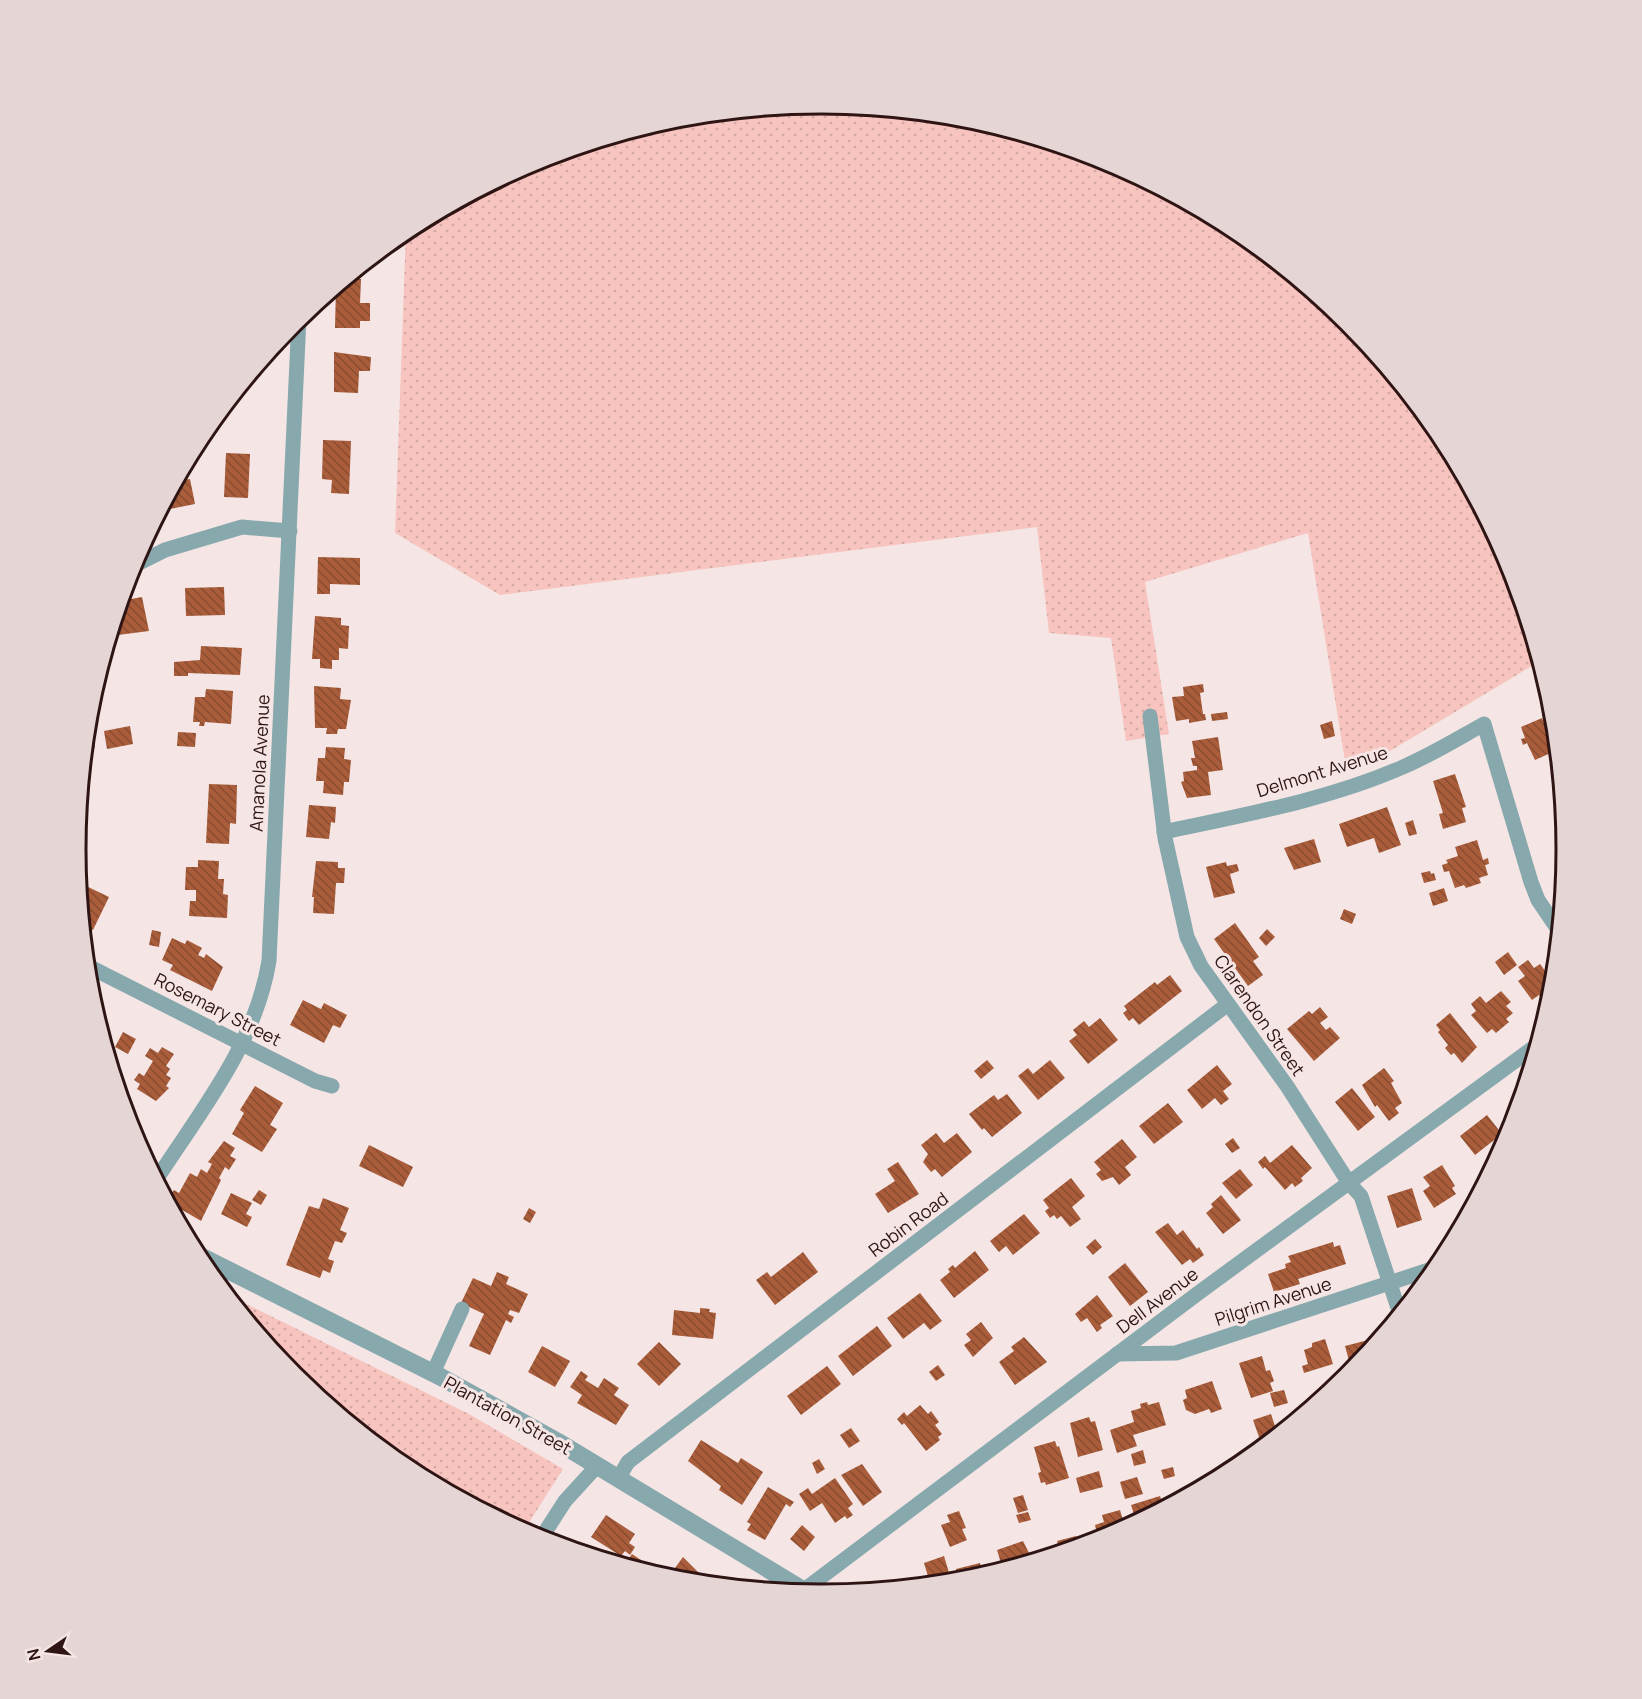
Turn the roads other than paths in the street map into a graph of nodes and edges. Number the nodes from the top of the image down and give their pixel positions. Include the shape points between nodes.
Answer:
1 (297, 333) edge
2 (290, 531) junction
3 (145, 560) edge
4 (1150, 716) dead end
5 (1164, 832) junction
6 (1553, 921) edge
7 (96, 970) edge
8 (1228, 1004) junction
9 (243, 1044) junction
10 (1527, 1053) edge
11 (332, 1086) dead end
12 (160, 1173) edge
13 (1349, 1183) junction
14 (212, 1262) edge
15 (1423, 1272) edge
16 (1390, 1283) junction
17 (1397, 1306) edge
18 (462, 1309) dead end
19 (1117, 1354) junction
20 (434, 1373) junction
21 (597, 1466) junction
22 (618, 1479) junction
23 (546, 1531) edge
24 (793, 1584) edge
25 (816, 1585) edge

1 - 2 street, Amanola Avenue
2 - 3 street via 242,527 165,550
2 - 9 street, Amanola Avenue via 271,945 261,1000
4 - 5 street, Clarendon Street
5 - 6 street, Delmont Avenue via 1256,812 1368,780 1425,756 1484,724 1538,900
5 - 8 street, Clarendon Street via 1187,938
7 - 9 street, Rosemary Street
8 - 13 street, Clarendon Street
8 - 22 street, Robin Road via 628,1462
9 - 11 street, Rosemary Street
9 - 12 street, Amanola Avenue
10 - 13 street, Dell Avenue
13 - 16 street, Clarendon Street via 1361,1196
13 - 19 street, Dell Avenue
14 - 20 street, Plantation Street
15 - 16 street, Pilgrim Avenue
16 - 17 street, Clarendon Street
16 - 19 street, Pilgrim Avenue via 1176,1353
18 - 20 street
19 - 25 street, Dell Avenue
20 - 21 street, Plantation Street
21 - 22 street, Plantation Street
21 - 23 street via 565,1501
22 - 24 street, Plantation Street

